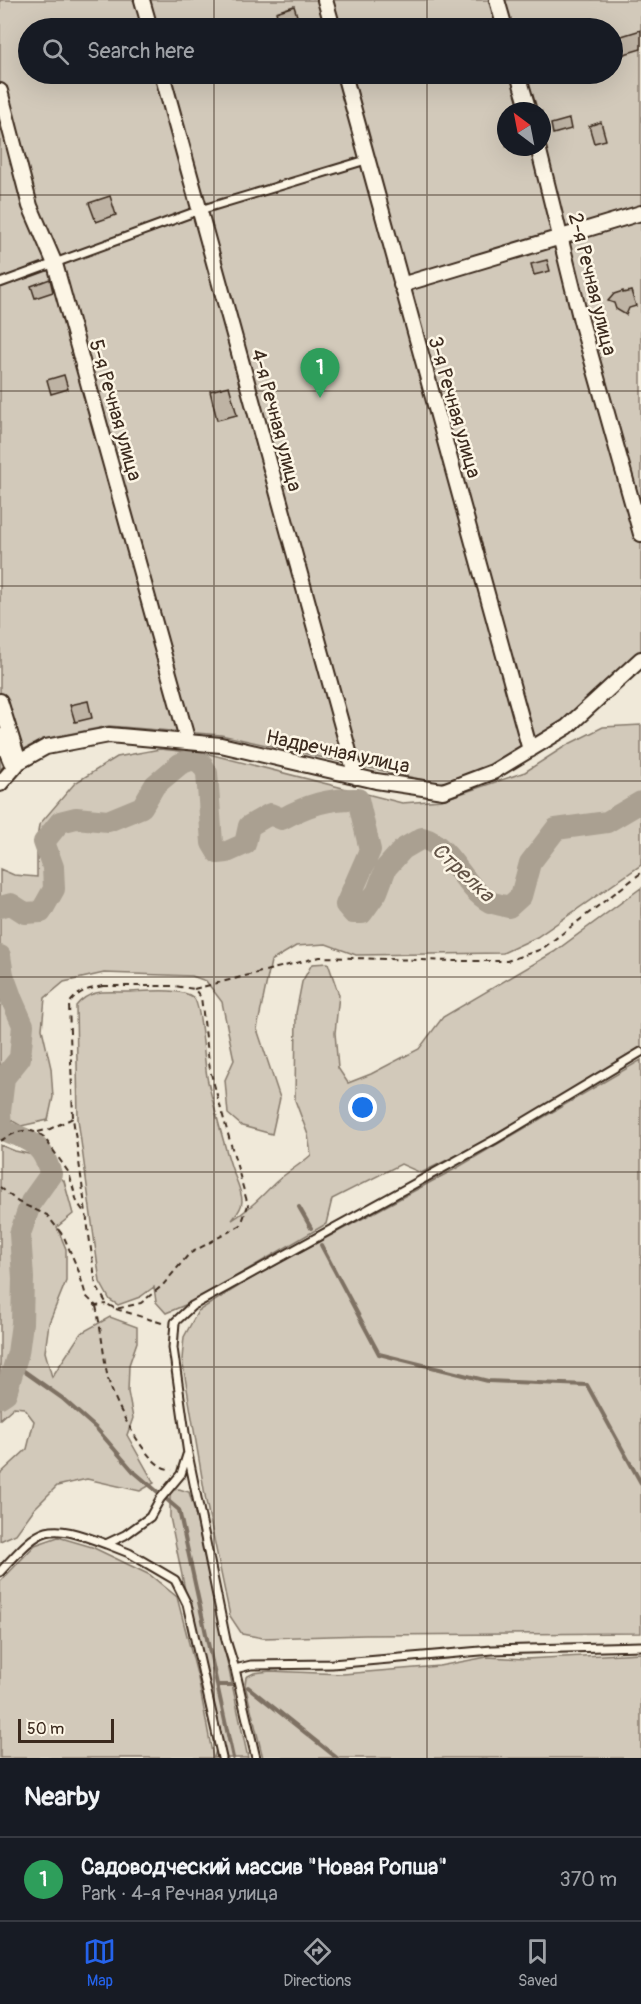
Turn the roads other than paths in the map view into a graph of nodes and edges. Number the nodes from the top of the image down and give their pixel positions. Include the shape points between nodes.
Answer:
1 (142, 0) edge
2 (325, 0) edge
3 (497, 0) edge
4 (147, 18) edge
5 (330, 18) edge
6 (502, 18) edge
7 (165, 84) edge
8 (347, 84) edge
9 (521, 84) edge
10 (0, 91) edge
11 (526, 102) edge
12 (540, 156) edge
13 (366, 160) junction
14 (200, 210) junction
15 (641, 213) edge
16 (560, 237) junction
17 (55, 264) junction
18 (0, 283) edge
19 (400, 285) junction
20 (641, 534) edge
21 (641, 658) edge
22 (0, 701) edge
23 (0, 736) edge
24 (188, 742) junction
25 (530, 750) junction
26 (16, 765) junction
27 (356, 777) junction
28 (0, 784) edge
29 (641, 1052) edge
30 (188, 1454) junction
31 (105, 1544) junction
32 (0, 1572) edge
33 (641, 1646) edge
34 (235, 1669) junction
35 (222, 1758) edge
36 (256, 1758) edge

1 - 4 street
2 - 5 street
3 - 6 street
7 - 14 street, 4-я Речная улица
8 - 13 street, 3-я Речная улица
9 - 11 street
10 - 17 street, 5-я Речная улица via 30,206
12 - 16 street, 2-я Речная улица
13 - 14 lane
13 - 19 street, 3-я Речная улица
14 - 17 lane
14 - 27 street, 4-я Речная улица
15 - 16 street
16 - 19 street
16 - 20 street, 2-я Речная улица
17 - 18 lane
17 - 24 street, 5-я Речная улица
19 - 25 street, 3-я Речная улица
21 - 25 street, Надречная улица via 567,727
22 - 26 street
23 - 26 street
24 - 26 street, Надречная улица via 109,735 46,747
24 - 27 street, Надречная улица via 221,745
25 - 27 street, Надречная улица via 493,772 443,791
26 - 28 street, Надречная улица
29 - 30 lane via 495,1140 192,1306 175,1322 173,1348
30 - 31 lane via 181,1474 150,1517
30 - 34 lane
31 - 32 lane via 62,1531 45,1531 31,1539
31 - 35 lane via 175,1580 188,1604
33 - 34 lane via 492,1650
34 - 36 lane

